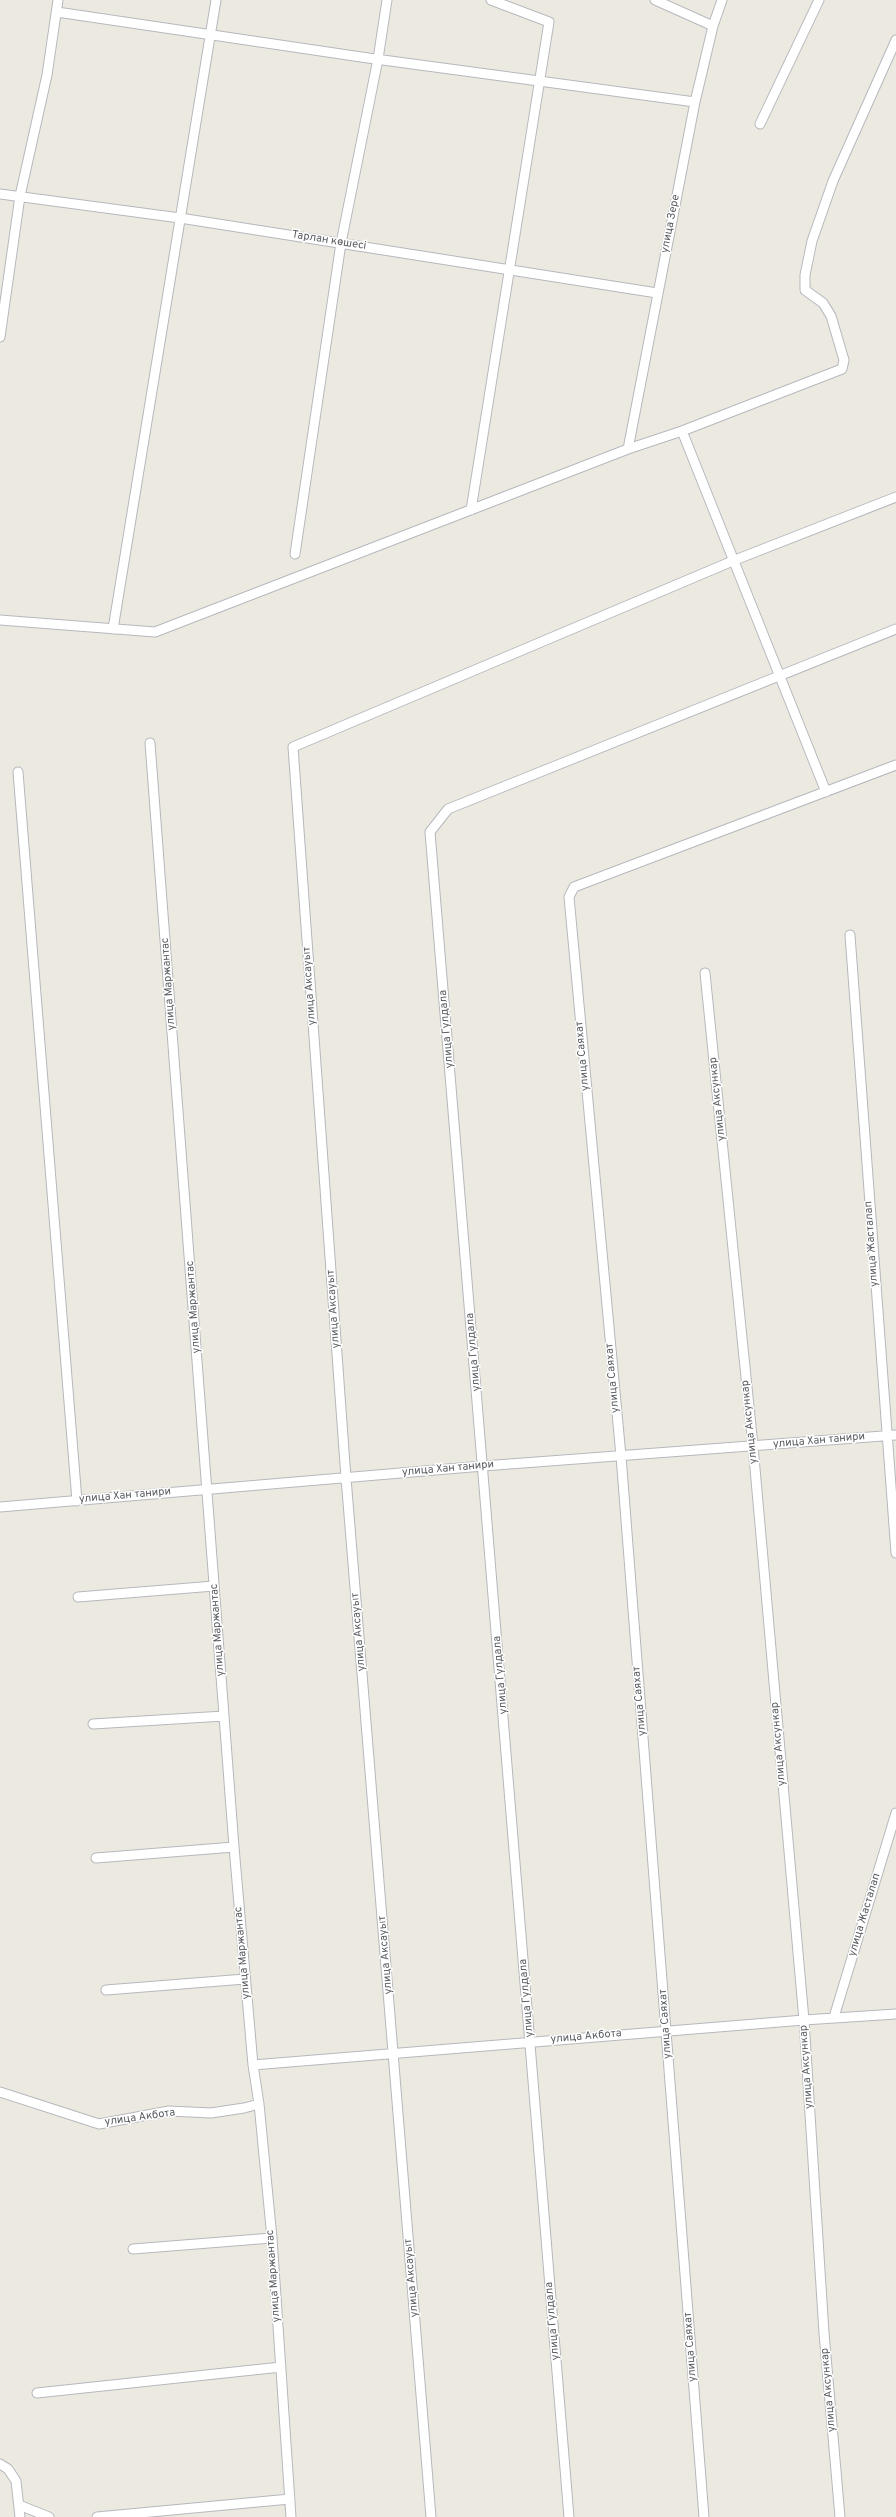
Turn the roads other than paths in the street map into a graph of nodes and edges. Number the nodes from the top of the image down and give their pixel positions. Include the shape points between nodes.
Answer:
1 (58, 0) edge
2 (216, 0) edge
3 (388, 0) edge
4 (490, 0) edge
5 (655, 0) edge
6 (722, 0) edge
7 (819, 0) edge
8 (58, 12) junction
9 (713, 26) junction
10 (210, 34) junction
11 (896, 40) edge
12 (378, 59) junction
13 (540, 81) junction
14 (695, 102) junction
15 (760, 124) dead end
16 (0, 194) edge
17 (20, 196) junction
18 (180, 218) junction
19 (341, 243) junction
20 (510, 270) junction
21 (657, 293) junction
22 (0, 337) edge
23 (682, 432) junction
24 (628, 449) junction
25 (896, 497) edge
26 (471, 510) junction
27 (295, 554) dead end
28 (734, 560) junction
29 (0, 620) edge
30 (113, 629) junction
31 (896, 629) edge
32 (780, 675) junction
33 (150, 743) dead end
34 (896, 765) edge
35 (18, 772) dead end
36 (826, 792) junction
37 (850, 935) dead end
38 (705, 973) dead end
39 (896, 1435) edge
40 (886, 1436) junction
41 (753, 1446) junction
42 (621, 1456) junction
43 (483, 1466) junction
44 (346, 1478) junction
45 (208, 1490) junction
46 (77, 1500) junction
47 (0, 1507) edge
48 (896, 1553) edge
49 (214, 1586) junction
50 (78, 1597) dead end
51 (224, 1716) junction
52 (94, 1724) dead end
53 (896, 1813) edge
54 (234, 1847) junction
55 (96, 1858) dead end
56 (245, 1979) junction
57 (106, 1990) dead end
58 (896, 2014) edge
59 (834, 2017) junction
60 (804, 2020) junction
61 (666, 2030) junction
62 (531, 2041) junction
63 (394, 2053) junction
64 (253, 2065) junction
65 (0, 2092) edge
66 (259, 2104) junction
67 (272, 2238) junction
68 (134, 2249) dead end
69 (281, 2367) junction
70 (37, 2393) dead end
71 (0, 2464) edge
72 (290, 2499) junction
73 (19, 2505) junction
74 (20, 2517) edge
75 (49, 2517) edge
76 (97, 2517) edge
77 (292, 2517) edge
78 (431, 2517) edge
79 (569, 2517) edge
80 (704, 2517) edge
81 (840, 2517) edge

1 - 8 street
2 - 10 street
3 - 12 street
4 - 13 street via 549,22
5 - 9 street
6 - 9 street, улица Зере
7 - 15 street
8 - 10 street
8 - 17 street
9 - 14 street, улица Зере
10 - 12 street
10 - 18 street
11 - 23 street via 833,181 812,241 805,275 804,290 823,303 831,316 844,360 842,369
12 - 13 street
12 - 19 street
13 - 14 street
13 - 20 street
14 - 21 street, улица Зере
16 - 17 street, Тарлан көшесі
17 - 18 street, Тарлан көшесі
17 - 22 street
18 - 19 street, Тарлан көшесі
18 - 30 street
19 - 20 street, Тарлан көшесі
19 - 27 street
20 - 21 street, Тарлан көшесі
20 - 26 street
21 - 24 street, улица Зере
23 - 24 street
23 - 28 street
24 - 26 street
25 - 28 street
26 - 30 street via 155,632
28 - 32 street
28 - 44 street, улица Аксауыт via 293,747
29 - 30 street
31 - 32 street
32 - 36 street
32 - 43 street, улица Гулдала via 448,809 430,832
33 - 45 street, улица Маржантас
34 - 36 street
35 - 46 street
36 - 42 street, улица Саяхат via 574,887 569,897
37 - 40 street, улица Жасталап
38 - 41 street, улица Аксункар
39 - 40 street, улица Хан танири
40 - 41 street, улица Хан танири
40 - 48 street, улица Жасталап
41 - 42 street, улица Хан танири
41 - 60 street, улица Аксункар
42 - 43 street, улица Хан танири
42 - 61 street, улица Саяхат
43 - 44 street, улица Хан танири
43 - 62 street, улица Гулдала
44 - 45 street, улица Хан танири
44 - 63 street, улица Аксауыт
45 - 46 street, улица Хан танири
45 - 49 street, улица Маржантас
46 - 47 street, улица Хан танири
49 - 50 street
49 - 51 street, улица Маржантас
51 - 52 street
51 - 54 street, улица Маржантас
53 - 59 street, улица Жасталап
54 - 55 street
54 - 56 street, улица Маржантас
56 - 57 street
56 - 64 street, улица Маржантас
58 - 59 street, улица Акбота
59 - 60 street, улица Акбота
60 - 61 street, улица Акбота
60 - 81 street, улица Аксункар via 824,2333
61 - 62 street, улица Акбота
61 - 80 street, улица Саяхат
62 - 63 street, улица Акбота
62 - 79 street, улица Гулдала
63 - 64 street, улица Акбота
63 - 78 street, улица Аксауыт
64 - 66 street, улица Маржантас
65 - 66 street, улица Акбота via 100,2124 169,2111 211,2113
66 - 67 street, улица Маржантас
67 - 68 street
67 - 69 street, улица Маржантас
69 - 70 street
69 - 72 street, улица Маржантас
71 - 73 street via 8,2469 16,2481
72 - 76 street
72 - 77 street, улица Маржантас
73 - 74 street
73 - 75 street

